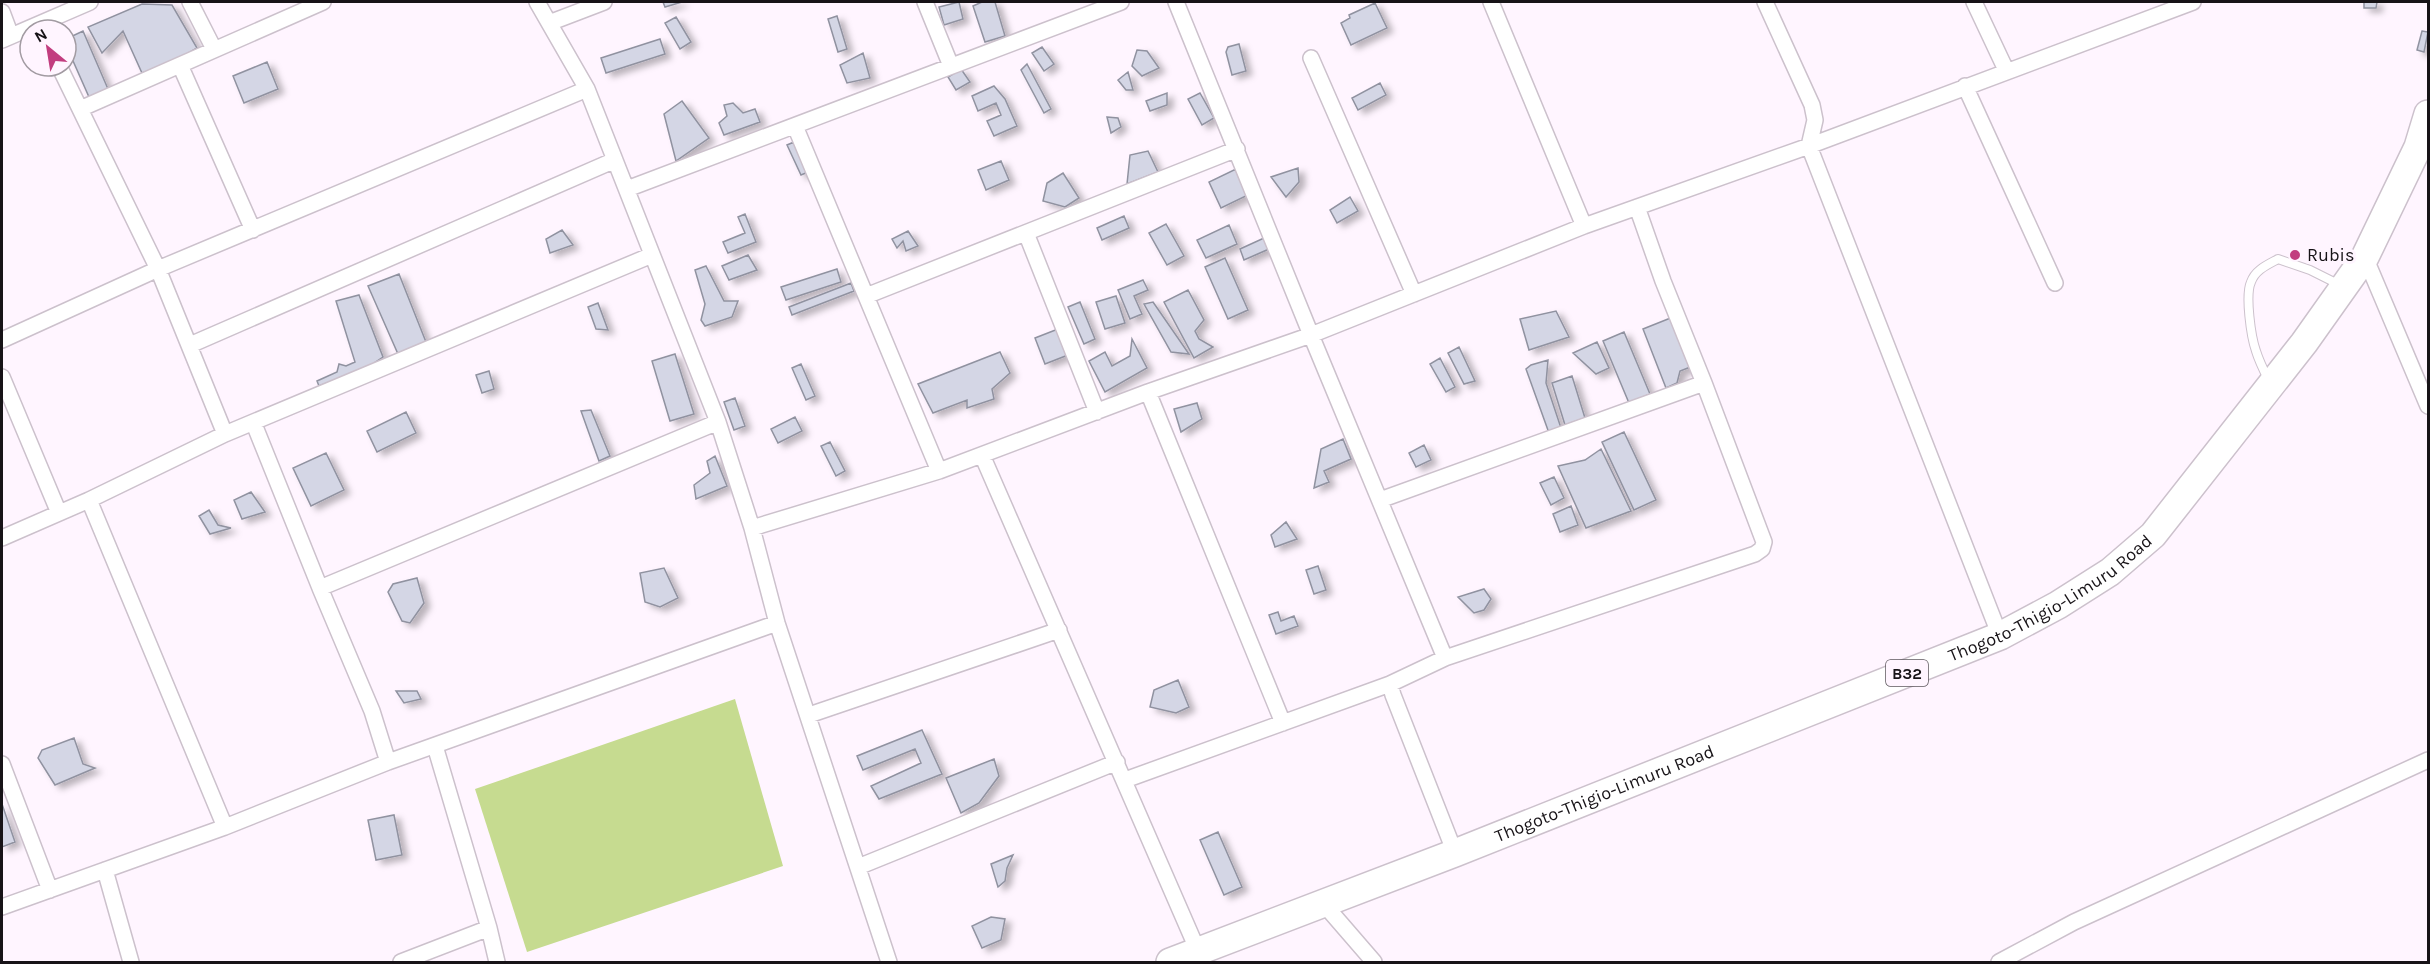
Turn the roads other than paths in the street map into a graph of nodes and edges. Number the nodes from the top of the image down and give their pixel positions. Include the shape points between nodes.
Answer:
1 (90, 2) edge
2 (190, 2) edge
3 (323, 2) edge
4 (537, 2) edge
5 (604, 2) edge
6 (925, 2) edge
7 (1121, 2) edge
8 (1176, 2) edge
9 (1491, 2) edge
10 (1765, 2) edge
11 (1974, 2) edge
12 (2193, 2) edge
13 (2, 12) edge
14 (58, 18) edge
15 (549, 23) junction
16 (6, 38) edge
17 (214, 50) junction
18 (1311, 58) dead end
19 (180, 65) junction
20 (951, 66) junction
21 (2006, 70) junction
22 (65, 78) edge
23 (1965, 86) junction
24 (587, 89) junction
25 (80, 109) junction
26 (2428, 114) edge
27 (795, 126) junction
28 (1809, 146) junction
29 (1236, 149) junction
30 (615, 160) junction
31 (627, 189) junction
32 (1636, 207) junction
33 (1584, 226) junction
34 (253, 230) junction
35 (1026, 233) junction
36 (652, 255) junction
37 (2365, 257) junction
38 (158, 269) junction
39 (2055, 283) dead end
40 (2344, 287) junction
41 (1414, 294) junction
42 (866, 296) junction
43 (1311, 335) junction
44 (2, 340) edge
45 (190, 345) junction
46 (2, 376) edge
47 (1704, 383) junction
48 (2271, 385) junction
49 (1148, 393) junction
50 (2428, 406) edge
51 (1097, 412) junction
52 (718, 422) junction
53 (254, 424) junction
54 (225, 434) junction
55 (982, 455) junction
56 (939, 471) junction
57 (89, 500) junction
58 (1380, 500) junction
59 (59, 513) junction
60 (752, 528) junction
61 (2, 538) edge
62 (320, 588) junction
63 (777, 623) junction
64 (1059, 630) junction
65 (2000, 636) junction
66 (1445, 658) junction
67 (1390, 684) junction
68 (809, 715) junction
69 (1283, 723) junction
70 (435, 746) junction
71 (2428, 760) edge
72 (388, 762) junction
73 (1117, 762) junction
74 (2, 764) edge
75 (1125, 780) junction
76 (225, 827) junction
77 (1455, 853) junction
78 (858, 867) junction
79 (105, 870) junction
80 (50, 890) junction
81 (1323, 903) junction
82 (2, 908) edge
83 (489, 928) junction
84 (1198, 951) junction
85 (131, 963) edge
86 (401, 963) edge
87 (497, 963) edge
88 (889, 963) edge
89 (1170, 963) edge
90 (1374, 963) edge
91 (1999, 963) edge

1 - 14 street
2 - 17 street
3 - 17 street
4 - 15 street
5 - 15 street
6 - 20 street
7 - 20 street
8 - 29 street
9 - 33 street
10 - 28 street via 1812,105 1815,120
11 - 21 street
12 - 21 street
13 - 16 street
15 - 24 street
17 - 19 street
18 - 41 street
19 - 25 street
19 - 34 street
20 - 27 street
21 - 23 street
22 - 25 street
23 - 28 street
23 - 39 street
24 - 30 street
24 - 34 street
25 - 38 street
26 - 37 highway, Thogoto-Thigio-Limuru Road / B32 via 2418,147
27 - 31 street
27 - 42 street
28 - 32 street
28 - 65 street
29 - 35 street
29 - 43 street
30 - 31 street
30 - 45 street
31 - 36 street
32 - 33 street
32 - 47 street
33 - 41 street
34 - 38 street
35 - 42 street
35 - 51 street
36 - 52 street
36 - 53 street
37 - 40 highway, Thogoto-Thigio-Limuru Road / B32
37 - 50 street
38 - 44 street
38 - 45 street
40 - 48 highway, Thogoto-Thigio-Limuru Road / B32
40 - 48 lane via 2278,259 2260,269 2251,282 2250,315 2255,350
41 - 43 street
42 - 56 street
43 - 49 street
43 - 58 street
45 - 54 street
46 - 59 street
47 - 58 street
47 - 66 street via 1764,542 1762,549
48 - 65 highway, Thogoto-Thigio-Limuru Road / B32 via 2153,535 2110,572
49 - 51 street
49 - 69 street
51 - 55 street
52 - 60 street
52 - 62 street
53 - 54 street
53 - 62 street
54 - 57 street
55 - 56 street
55 - 64 street
56 - 60 street
57 - 59 street
57 - 76 street
58 - 66 street
59 - 61 street
60 - 63 street
62 - 72 street via 372,711
63 - 68 street
63 - 70 street
64 - 68 street
64 - 73 street
65 - 77 highway, Thogoto-Thigio-Limuru Road / B32
66 - 67 street
67 - 69 street
67 - 77 street
68 - 78 street
69 - 75 street
70 - 72 street
70 - 83 street
71 - 91 street via 2074,922
72 - 76 street
73 - 75 street
73 - 78 street
74 - 80 street
75 - 84 street
76 - 79 street
77 - 81 highway, Thogoto-Thigio-Limuru Road / B32
78 - 88 street
79 - 80 street
79 - 85 street
80 - 82 street
81 - 84 highway, Thogoto-Thigio-Limuru Road / B32
81 - 90 street
83 - 86 street
83 - 87 street
84 - 89 highway, Thogoto-Thigio-Limuru Road / B32

